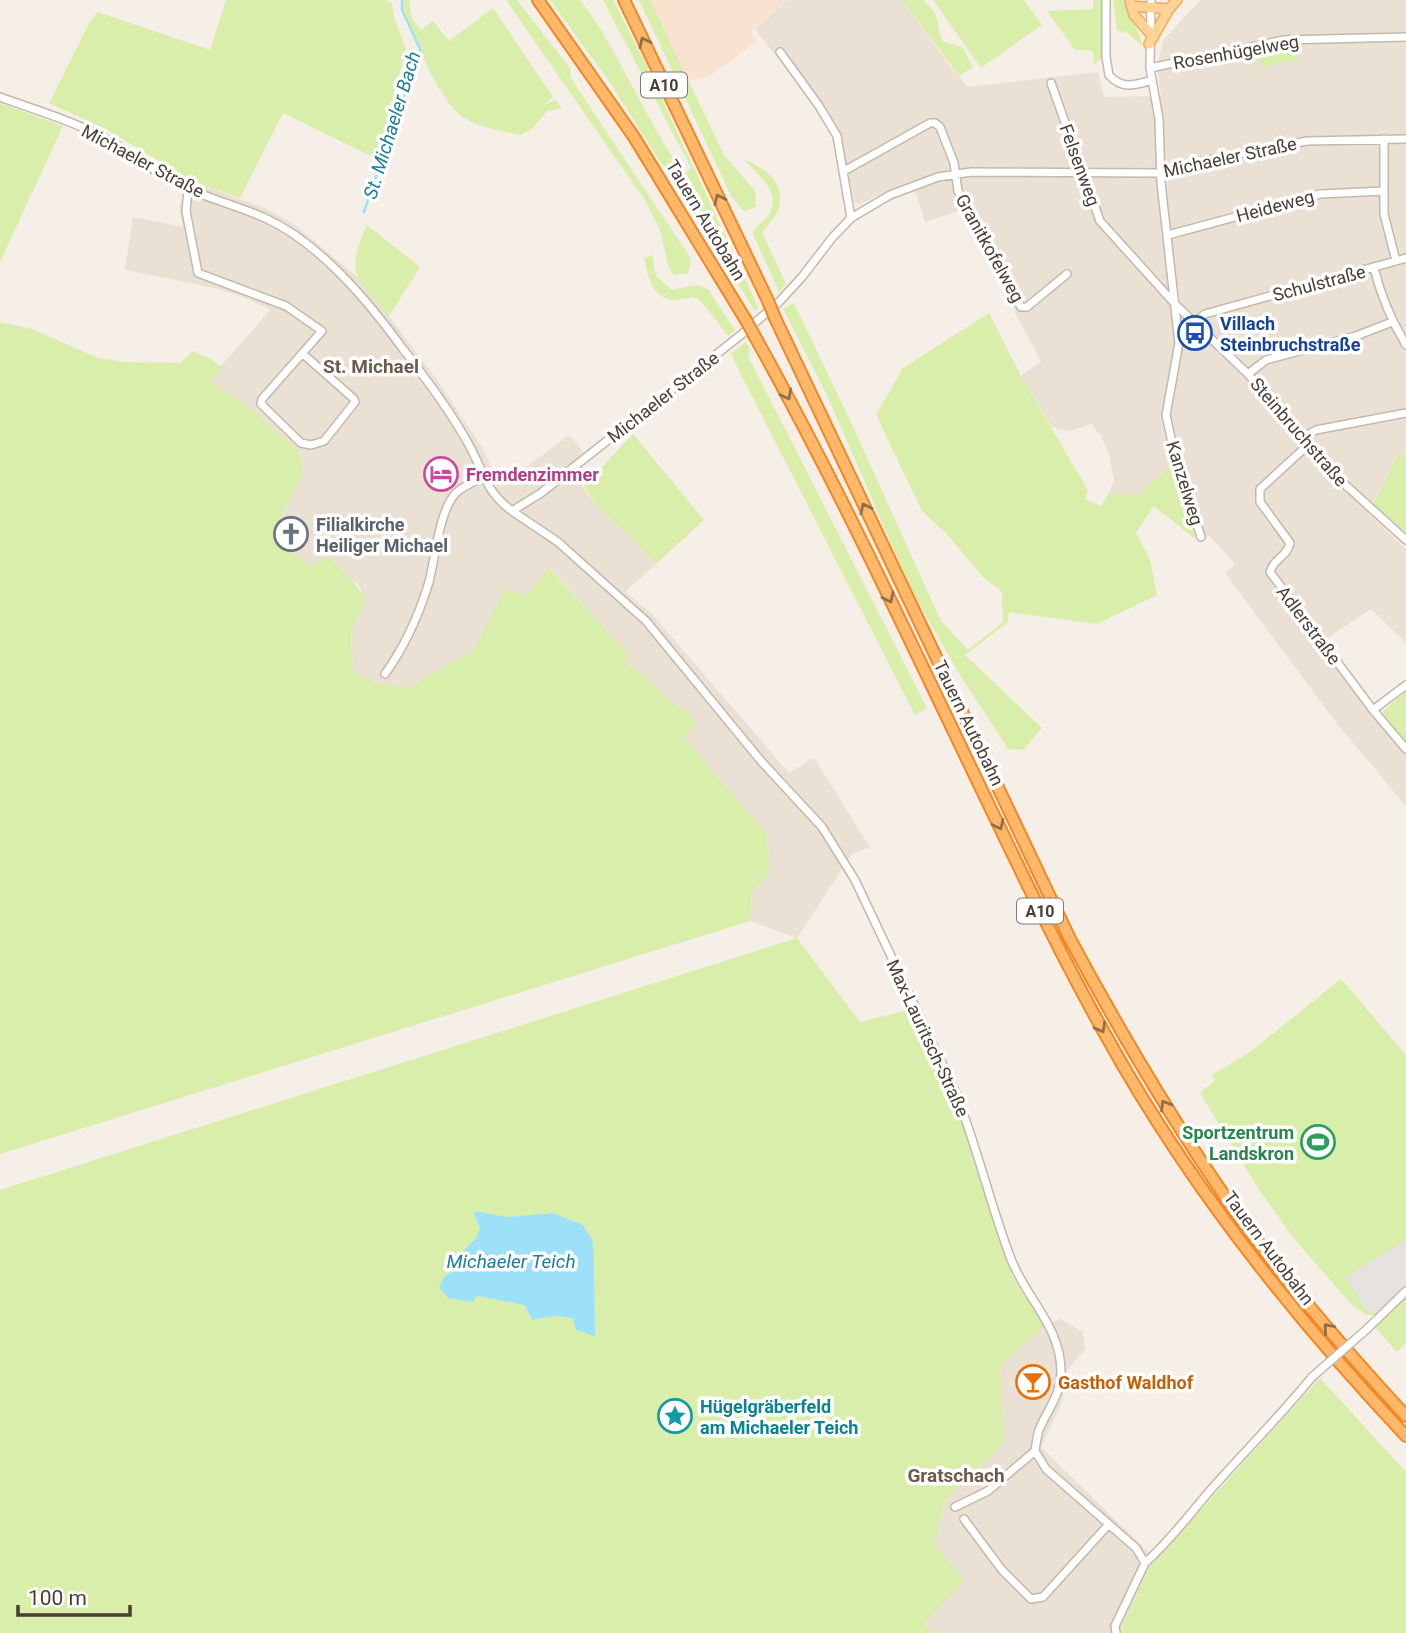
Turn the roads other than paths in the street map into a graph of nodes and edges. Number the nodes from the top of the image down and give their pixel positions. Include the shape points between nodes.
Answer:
1 (538, 0) edge
2 (624, 0) edge
3 (1106, 0) edge
4 (1177, 0) edge
5 (1131, 3) edge
6 (1150, 3) edge
7 (1169, 9) junction
8 (1149, 32) junction
9 (1406, 37) edge
10 (1149, 44) junction
11 (779, 52) dead end
12 (1150, 68) junction
13 (1152, 80) junction
14 (1051, 83) dead end
15 (0, 97) edge
16 (1384, 139) junction
17 (1406, 139) edge
18 (844, 171) junction
19 (1082, 172) junction
20 (1161, 173) junction
21 (955, 174) junction
22 (188, 189) junction
23 (1384, 191) junction
24 (851, 218) junction
25 (1168, 235) junction
26 (1406, 258) edge
27 (1396, 261) junction
28 (1374, 268) junction
29 (1067, 274) dead end
30 (1175, 304) junction
31 (1392, 322) junction
32 (1194, 323) junction
33 (1406, 345) edge
34 (303, 354) junction
35 (1248, 374) junction
36 (1406, 413) edge
37 (1302, 438) junction
38 (1308, 445) junction
39 (482, 477) junction
40 (512, 511) junction
41 (1201, 537) dead end
42 (1406, 540) edge
43 (385, 674) dead end
44 (1406, 685) edge
45 (1373, 710) junction
46 (1406, 749) edge
47 (1406, 1291) edge
48 (1406, 1416) edge
49 (1406, 1436) edge
50 (1035, 1451) junction
51 (955, 1507) dead end
52 (964, 1519) dead end
53 (1109, 1524) junction
54 (1145, 1563) junction
55 (1116, 1633) edge

1 -> 49 highway, Tauern Autobahn / A10, bridge via 634,137 754,335 840,497 1053,938 1106,1036 1221,1216 1351,1378
48 -> 2 highway, Tauern Autobahn / A10, bridge via 1287,1279 1228,1200 1119,1029 1070,939
3 - 13 street via 1109,75 1121,85
4 - 7 main road
5 - 6 main road
5 - 8 main road via 1134,15
6 - 7 main road
6 - 8 street
7 - 10 main road
8 - 10 street
9 - 12 street, Rosenhügelweg via 1284,40
10 - 12 street
11 - 18 street via 837,136
12 - 13 street
13 - 20 street
14 - 19 street, Felsenweg
15 - 22 street, Michaeler Straße via 104,138
16 - 17 street, Michaeler Straße
16 - 20 street, Michaeler Straße via 1307,141
16 - 23 street
18 - 21 street via 936,123
18 - 24 street
19 - 20 street, Michaeler Straße
19 - 21 street, Michaeler Straße
19 - 30 street, Felsenweg via 1100,221
20 - 25 street
21 - 24 street, Michaeler Straße via 890,195
21 - 29 street, Granitkofelweg via 958,191 1021,307
22 - 34 street via 186,211 198,273 286,306 322,331
22 - 39 street, Michaeler Straße via 265,218 320,255 403,348 469,445
23 - 25 street, Heideweg via 1320,194
23 - 27 street via 1384,214
24 - 40 street, Michaeler Straße via 802,278 742,334
25 - 30 street
26 - 27 street, Schulstraße
27 - 28 street, Schulstraße
28 - 31 street
28 - 32 street, Schulstraße via 1205,314
30 - 32 street, Steinbruchstraße
30 - 41 street, Kanzelweg via 1179,343 1166,415
31 - 33 street
31 - 35 street via 1266,360
32 - 35 street, Steinbruchstraße
34 - 34 street via 355,402 324,441 311,445 300,443 261,404
35 - 37 street, Steinbruchstraße
36 - 37 street via 1316,430
37 - 38 street, Steinbruchstraße
38 - 42 street, Steinbruchstraße
38 - 45 street, Adlerstraße via 1260,489 1261,502 1290,543 1270,572
39 - 40 street, Michaeler Straße via 498,501
39 - 43 street via 456,493 450,503 425,594 403,647
40 - 50 street, Max-Lauritsch-Straße via 558,541 646,621 761,761 822,827 849,869 955,1091 1011,1260 1046,1318 1059,1350 1059,1389 1039,1430
44 - 45 street
45 - 46 street, Adlerstraße
47 - 54 street, bridge via 1312,1377
50 - 51 street via 988,1491
50 - 53 street via 1046,1469
52 - 53 street via 1002,1570 1031,1599 1043,1597
53 - 54 street via 1136,1548
54 - 55 street via 1115,1626

